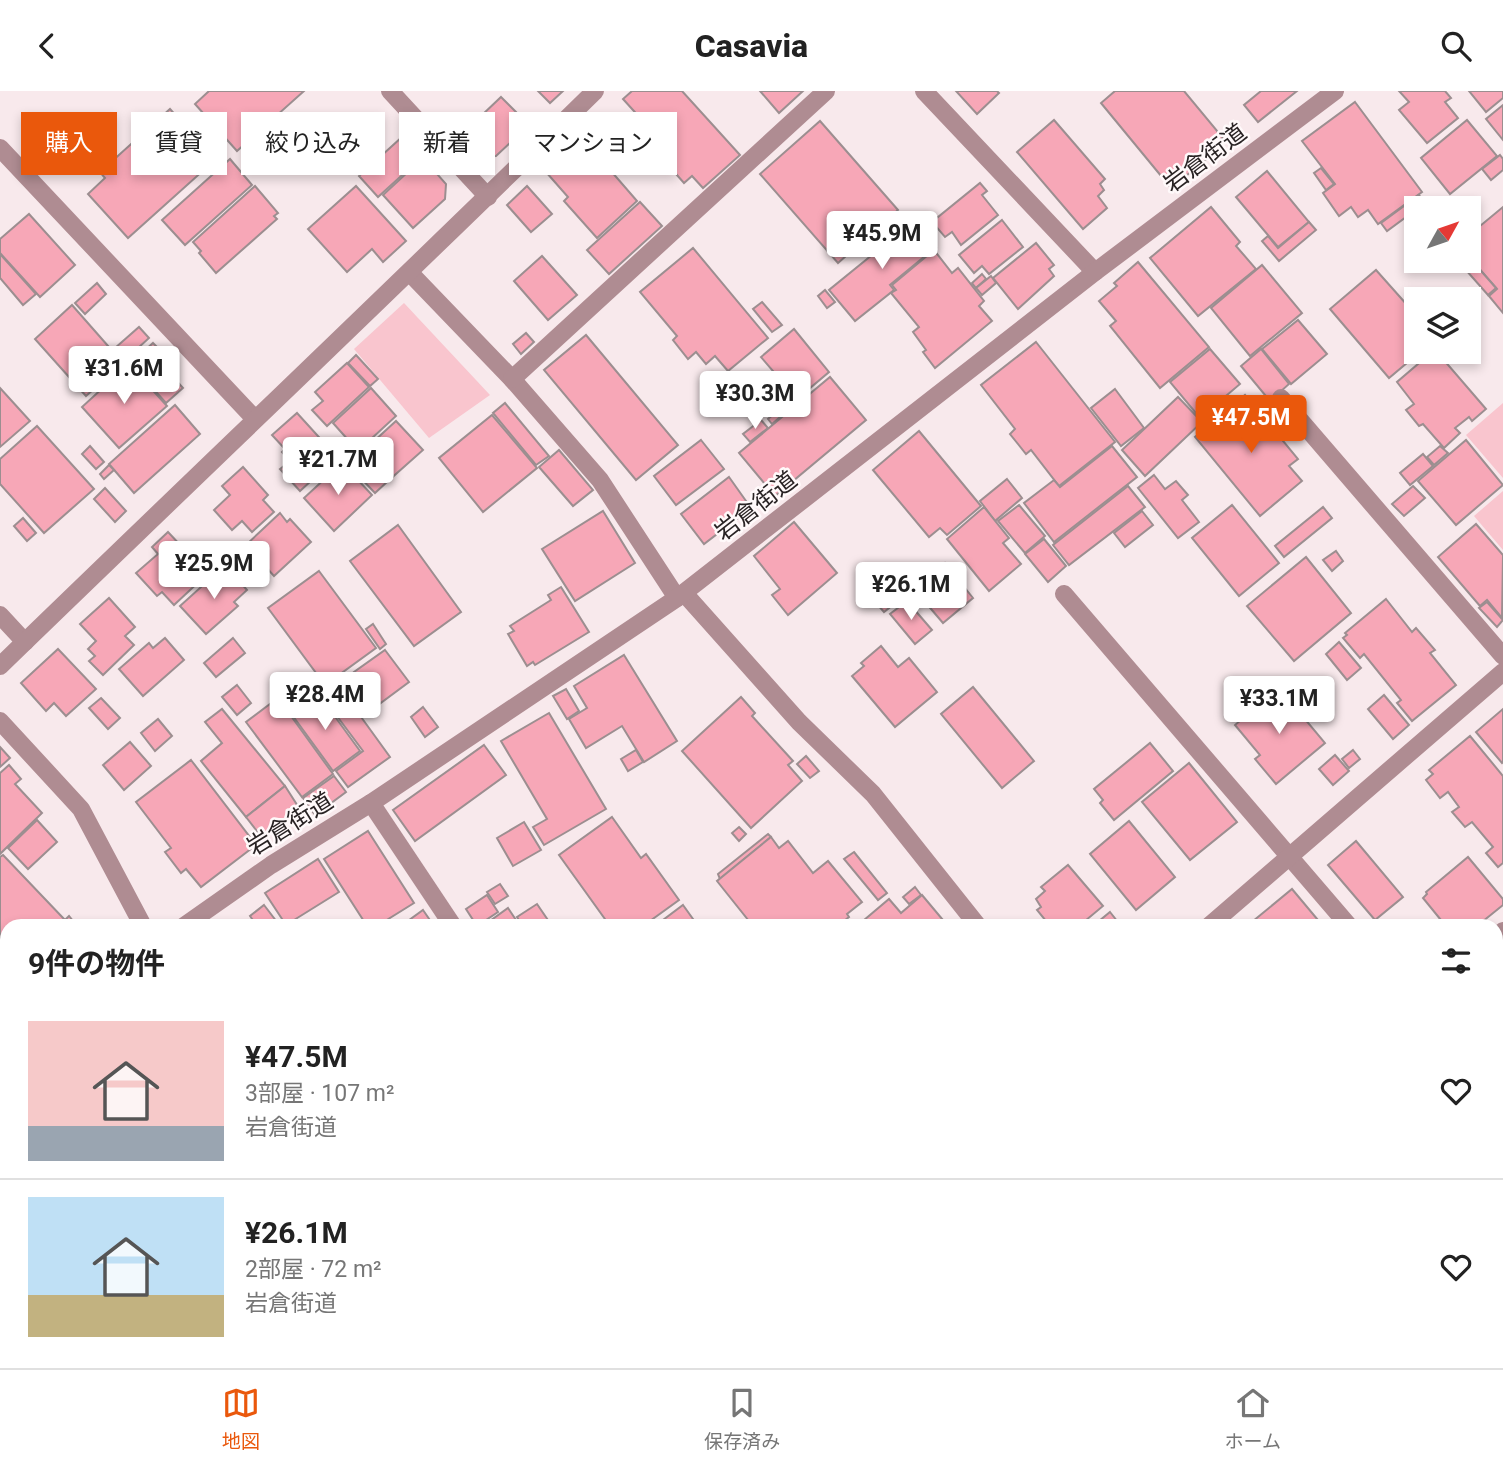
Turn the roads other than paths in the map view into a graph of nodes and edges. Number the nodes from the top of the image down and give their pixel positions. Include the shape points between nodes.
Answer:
1 (390, 91) edge
2 (595, 91) edge
3 (826, 91) edge
4 (923, 91) edge
5 (1335, 91) edge
6 (0, 148) edge
7 (488, 197) junction
8 (1095, 272) junction
9 (410, 273) junction
10 (512, 379) junction
11 (1281, 398) dead end
12 (255, 419) junction
13 (1063, 594) dead end
14 (681, 595) junction
15 (0, 615) edge
16 (25, 642) junction
17 (1503, 656) edge
18 (0, 666) edge
19 (1503, 672) edge
20 (0, 721) edge
21 (371, 803) junction
22 (1289, 856) junction
23 (139, 919) edge
24 (194, 919) edge
25 (448, 919) edge
26 (972, 919) edge
27 (1217, 919) edge
28 (1343, 919) edge

1 - 7 street
2 - 7 street
3 - 10 street
4 - 8 street
5 - 8 street, 岩倉街道
6 - 12 street
7 - 9 street
8 - 14 street, 岩倉街道
9 - 10 street
9 - 12 street
10 - 14 street via 600,480
11 - 17 street
12 - 16 street
13 - 22 street
14 - 21 street, 岩倉街道
14 - 26 street via 873,794
15 - 16 street
16 - 18 street
19 - 22 street
20 - 23 street via 81,809
21 - 24 street, 岩倉街道
21 - 25 street
22 - 27 street
22 - 28 street

